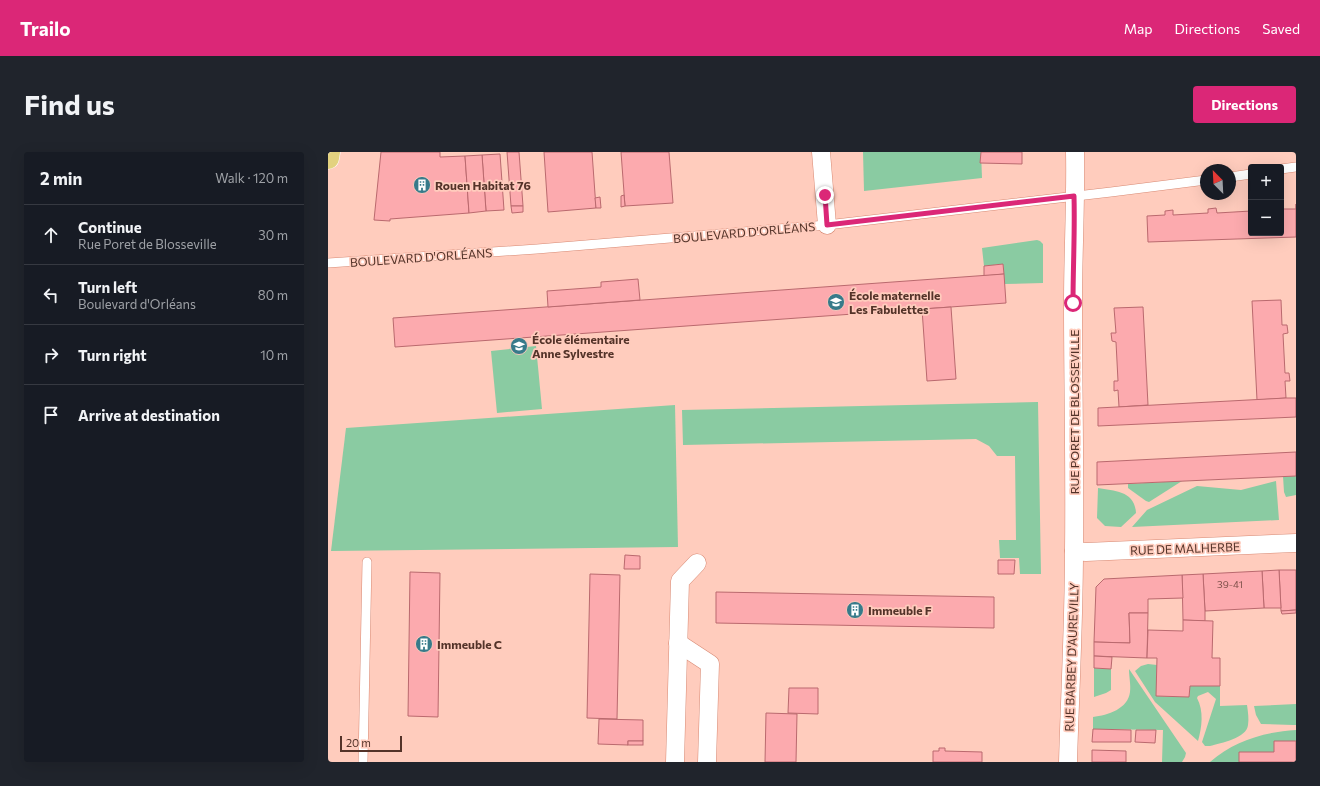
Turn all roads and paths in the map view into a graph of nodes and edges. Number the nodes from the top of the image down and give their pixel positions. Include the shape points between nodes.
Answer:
1 (329, 152) edge
2 (821, 152) edge
3 (1075, 152) edge
4 (328, 158) edge
5 (1296, 167) edge
6 (1284, 169) edge
7 (1248, 174) edge
8 (1236, 176) edge
9 (1200, 181) edge
10 (1074, 196) junction
11 (827, 225) junction
12 (328, 263) edge
13 (1296, 543) edge
14 (1074, 551) junction
15 (367, 562) dead end
16 (697, 563) dead end
17 (678, 643) junction
18 (363, 762) edge
19 (675, 762) edge
20 (707, 762) edge
21 (1068, 762) edge

1 - 4 main road
2 - 11 street
3 - 10 street, RUE PORET DE BLOSSEVILLE
5 - 6 lane
7 - 8 lane
9 - 10 lane, BOULEVARD D'ORLÉANS
10 - 11 lane, BOULEVARD D'ORLÉANS
10 - 14 street, RUE PORET DE BLOSSEVILLE
11 - 12 lane, BOULEVARD D'ORLÉANS
13 - 14 street, RUE DE MALHERBE
14 - 21 street, RUE BARBEY D'AUREVILLY
15 - 18 lane
16 - 17 street via 680,581
17 - 19 street
17 - 20 street via 710,664

